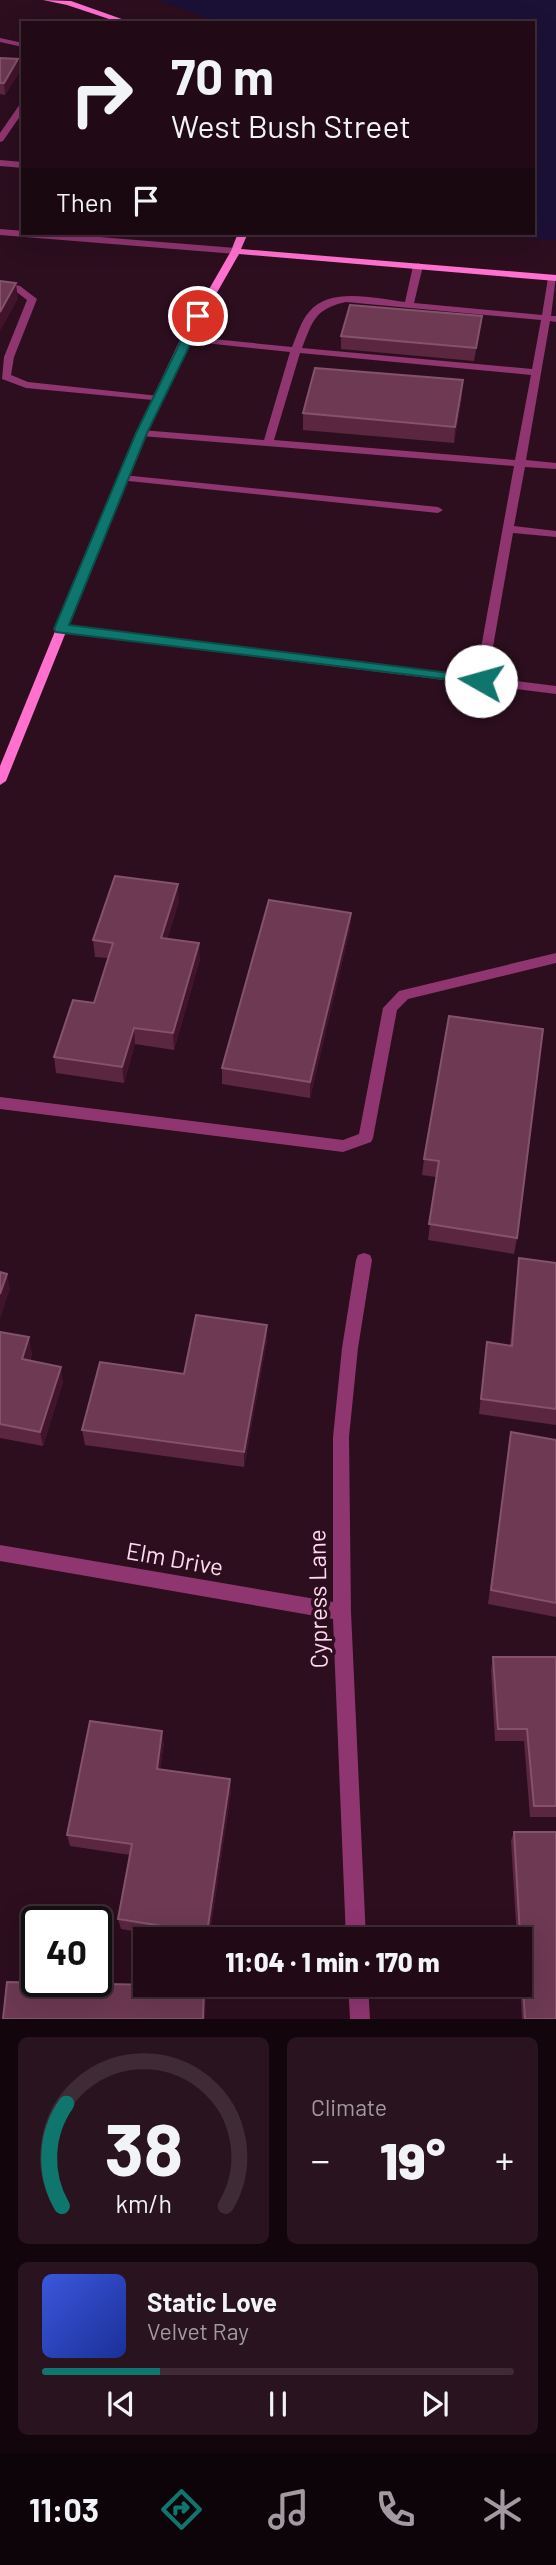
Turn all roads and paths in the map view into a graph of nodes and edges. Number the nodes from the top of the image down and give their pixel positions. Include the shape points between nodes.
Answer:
1 (47, 0) edge
2 (123, 21) edge
3 (0, 40) edge
4 (21, 45) edge
5 (21, 109) edge
6 (0, 139) edge
7 (0, 163) edge
8 (21, 165) edge
9 (0, 232) edge
10 (21, 234) edge
11 (37, 235) edge
12 (242, 235) edge
13 (236, 251) junction
14 (418, 266) junction
15 (554, 278) edge
16 (0, 285) edge
17 (409, 305) junction
18 (550, 318) edge
19 (186, 338) junction
20 (296, 350) junction
21 (534, 372) junction
22 (159, 399) junction
23 (141, 433) junction
24 (268, 442) junction
25 (520, 464) junction
26 (556, 466) edge
27 (123, 478) junction
28 (438, 510) dead end
29 (508, 529) junction
30 (556, 534) edge
31 (61, 629) junction
32 (481, 681) junction
33 (556, 690) edge
34 (0, 781) edge
35 (556, 958) edge
36 (0, 1103) edge
37 (364, 1260) dead end
38 (0, 1553) edge
39 (342, 1612) junction
40 (355, 1927) edge
41 (358, 1997) edge
42 (359, 2019) edge

1 - 2 main road
3 - 4 street
5 - 6 street
7 - 8 street
9 - 10 street
11 - 13 street
12 - 13 main road
13 - 14 main road
13 - 19 main road
14 - 15 main road
14 - 17 street
15 - 18 street
16 - 22 street via 17,288 32,299 5,362 6,377 26,385
17 - 18 street
17 - 20 street via 346,299 323,303 312,312
18 - 21 street
19 - 20 street
19 - 22 main road
20 - 21 street
20 - 24 street
21 - 25 street
22 - 23 main road
23 - 24 street
23 - 27 main road
24 - 25 street
25 - 26 street
25 - 29 street
27 - 28 street
27 - 31 main road
29 - 30 street
29 - 32 street
31 - 32 street
31 - 34 main road
32 - 33 street
35 - 36 street via 404,995 390,1008 366,1138 343,1146
37 - 39 street, Cypress Lane via 341,1437
38 - 39 street, Elm Drive
39 - 40 street, Cypress Lane
41 - 42 street

